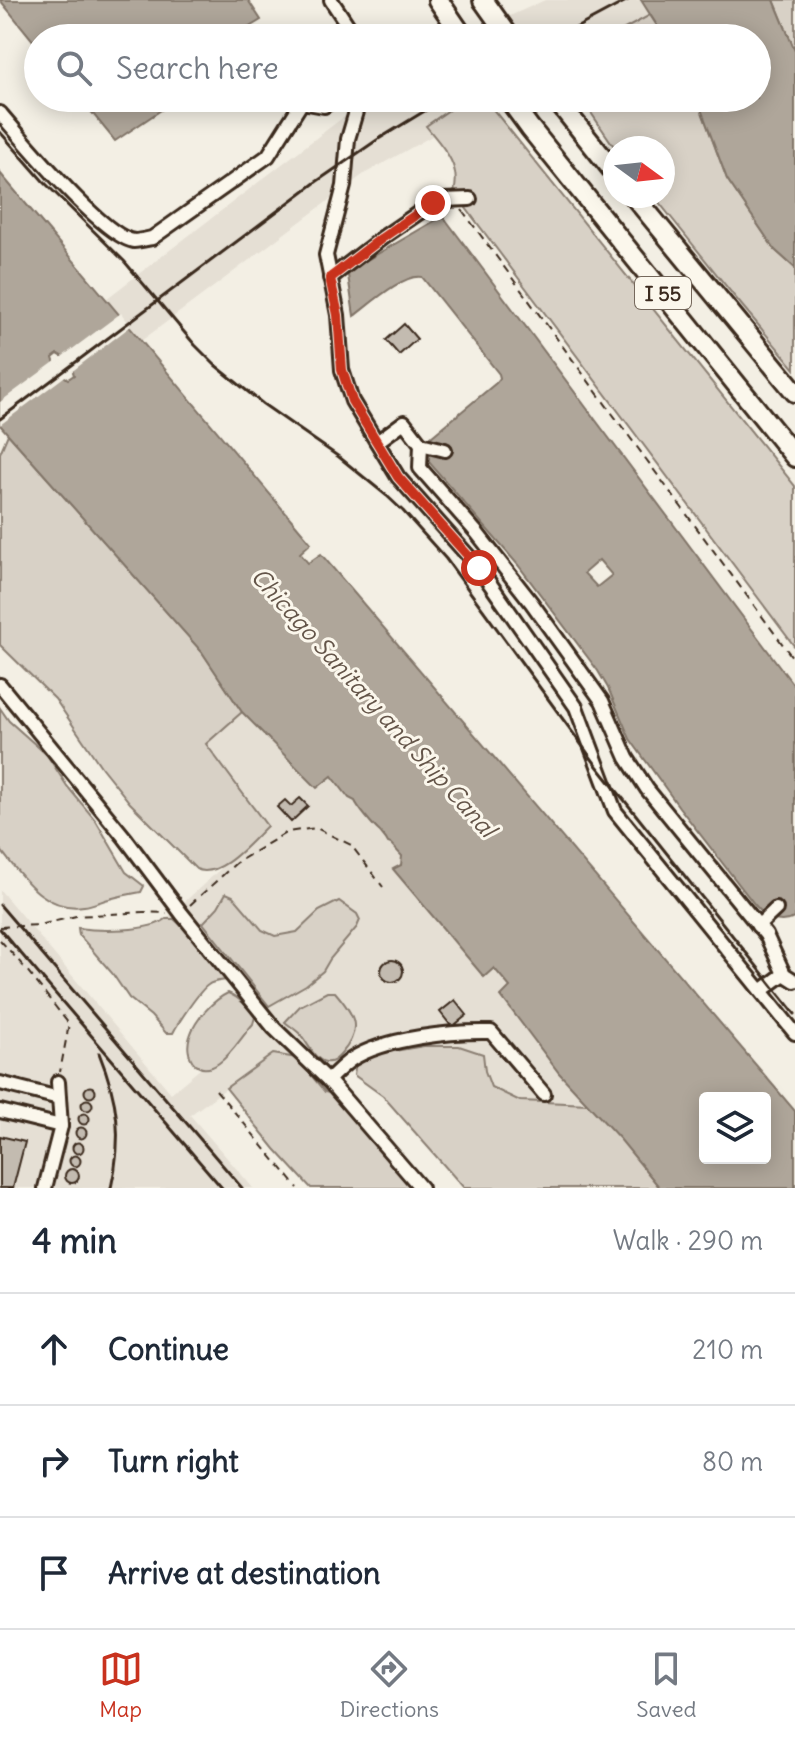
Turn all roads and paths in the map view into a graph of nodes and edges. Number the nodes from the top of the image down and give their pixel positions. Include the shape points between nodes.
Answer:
1 (331, 0) edge
2 (438, 0) edge
3 (483, 0) edge
4 (347, 24) edge
5 (454, 24) edge
6 (500, 24) edge
7 (296, 112) edge
8 (356, 112) edge
9 (518, 112) edge
10 (565, 112) edge
11 (0, 113) edge
12 (603, 158) edge
13 (470, 199) dead end
14 (454, 200) junction
15 (644, 208) edge
16 (330, 278) junction
17 (795, 392) edge
18 (377, 442) junction
19 (421, 444) junction
20 (445, 450) dead end
21 (795, 457) edge
22 (795, 661) edge
23 (0, 685) edge
24 (383, 887) dead end
25 (776, 909) dead end
26 (182, 914) junction
27 (758, 926) junction
28 (0, 927) edge
29 (0, 940) edge
30 (790, 978) edge
31 (761, 991) junction
32 (795, 1033) edge
33 (328, 1080) junction
34 (58, 1082) joint
35 (0, 1083) edge
36 (216, 1090) dead end
37 (544, 1094) dead end
38 (59, 1098) junction
39 (0, 1111) edge
40 (61, 1126) junction
41 (45, 1188) edge
42 (298, 1188) edge
43 (421, 1188) edge

1 - 4 street
2 - 5 highway
3 - 6 highway
7 - 11 street via 268,156 152,238 134,241 111,230 40,161
8 - 16 street via 326,255
9 - 21 highway, I 55
10 - 12 highway
13 - 14 street
14 - 16 street via 433,203
14 - 22 path
15 - 17 highway, I 55
16 - 18 street via 342,370 352,401
18 - 19 street via 404,422
18 - 31 street via 398,477 479,568 576,707 615,811
19 - 20 street
19 - 27 street via 420,468 531,602 602,701 647,789
23 - 26 street
24 - 26 path via 351,845 316,828 287,832 236,863
25 - 27 street
26 - 28 path via 76,916
26 - 33 street via 274,1028
27 - 30 street
29 - 34 path via 69,1024
30 - 31 street
31 - 32 street
33 - 37 street via 373,1049 461,1031 491,1032
33 - 43 street
34 - 38 street
35 - 38 street
36 - 42 path
38 - 40 street
39 - 40 street
40 - 41 street

